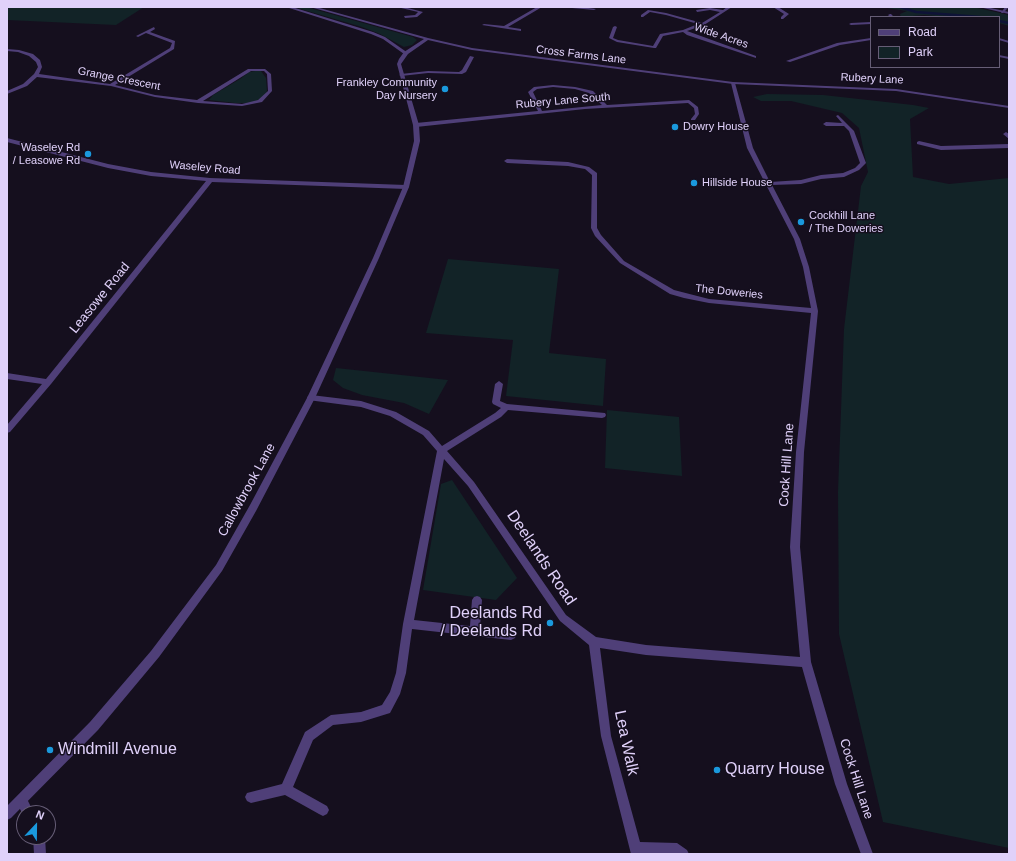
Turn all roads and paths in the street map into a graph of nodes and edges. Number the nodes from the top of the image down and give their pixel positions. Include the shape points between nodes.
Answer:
1 (288, 7) edge
2 (312, 7) edge
3 (399, 7) edge
4 (540, 7) edge
5 (563, 7) edge
6 (730, 7) edge
7 (775, 7) edge
8 (982, 7) edge
9 (1008, 7) edge
10 (594, 9) dead end
11 (697, 11) dead end
12 (722, 11) junction
13 (1002, 12) junction
14 (1009, 13) edge
15 (642, 16) dead end
16 (405, 17) dead end
17 (782, 18) dead end
18 (870, 23) edge
19 (703, 24) junction
20 (851, 24) dead end
21 (484, 25) dead end
22 (615, 27) dead end
23 (154, 28) dead end
24 (504, 28) junction
25 (520, 30) dead end
26 (684, 30) junction
27 (146, 32) junction
28 (138, 36) dead end
29 (428, 39) junction
30 (870, 39) edge
31 (7, 50) edge
32 (406, 53) junction
33 (804, 55) junction
34 (472, 56) dead end
35 (754, 57) dead end
36 (814, 59) dead end
37 (788, 61) dead end
38 (401, 74) junction
39 (36, 75) junction
40 (733, 83) junction
41 (111, 85) junction
42 (7, 93) edge
43 (198, 102) junction
44 (606, 107) junction
45 (1009, 107) edge
46 (540, 113) junction
47 (838, 116) dead end
48 (693, 119) dead end
49 (416, 124) junction
50 (826, 124) dead end
51 (845, 125) junction
52 (7, 140) edge
53 (919, 143) dead end
54 (1009, 146) edge
55 (941, 148) junction
56 (943, 154) dead end
57 (507, 161) dead end
58 (210, 180) junction
59 (769, 184) junction
60 (406, 187) junction
61 (815, 311) junction
62 (7, 376) edge
63 (48, 382) junction
64 (499, 384) dead end
65 (310, 398) junction
66 (506, 407) junction
67 (602, 415) dead end
68 (7, 430) edge
69 (441, 451) junction
70 (477, 600) dead end
71 (408, 624) junction
72 (475, 630) junction
73 (511, 635) dead end
74 (594, 642) junction
75 (806, 662) junction
76 (286, 789) junction
77 (251, 797) dead end
78 (22, 801) junction
79 (24, 805) edge
80 (323, 810) dead end
81 (7, 814) edge
82 (636, 851) edge
83 (684, 854) edge
84 (867, 854) edge

1 - 32 street via 372,33
2 - 29 street, Cross Farms Lane
3 - 16 street via 420,12 416,16
4 - 24 street
5 - 10 street
6 - 12 street, Wide Acres
7 - 17 street via 787,14
8 - 13 street
9 - 13 street
11 - 12 street, Wide Acres
12 - 19 street, Wide Acres
13 - 14 street
15 - 19 street, Wide Acres via 649,11
18 - 20 street
19 - 26 street, Wide Acres
21 - 24 street
22 - 26 street, Wide Acres via 611,38 654,47 661,35
23 - 27 street
24 - 25 street
26 - 35 street, Wide Acres via 688,34
27 - 28 street
27 - 41 street via 174,42 172,49
29 - 32 street
29 - 40 street, Cross Farms Lane via 505,54
30 - 33 street via 852,41
31 - 39 street via 19,51 35,58 40,67
32 - 38 street via 400,64
33 - 36 street
33 - 37 street
34 - 38 street via 464,71 460,73
38 - 49 street, Callowbrook Lane
39 - 41 street, Grange Crescent
39 - 42 street
40 - 45 street, Rubery Lane via 896,90
40 - 59 street, Cock Hill Lane via 750,148
41 - 43 street, Grange Crescent via 155,96
43 - 43 street, Grange Crescent via 248,105 260,101 270,91 269,74 265,70 250,70
44 - 46 street, Rubery Lane South
44 - 46 street via 591,92 553,86 536,88 530,92
44 - 48 street, Rubery Lane South via 689,101 696,108 697,114
46 - 49 street, Rubery Lane South
47 - 51 street
49 - 60 street, Callowbrook Lane via 417,141
50 - 51 street
51 - 59 street via 851,131 863,163 857,169 844,175
52 - 58 street, Waseley Road via 108,166 151,174
53 - 55 street
54 - 55 street
55 - 56 street
57 - 61 street, The Doweries via 568,164 587,168 595,174 594,228 598,236 622,262 659,286 684,296 709,301
58 - 60 street, Waseley Road
58 - 63 street, Leasowe Road
59 - 61 street, Cock Hill Lane via 797,239
60 - 65 street, Callowbrook Lane via 373,265
61 - 75 street, Cock Hill Lane via 800,452 795,547
62 - 63 street
63 - 68 street, Leasowe Road
64 - 66 street via 496,402
65 - 69 street, Deelands Road via 361,404 393,414 426,432
65 - 78 street, Callowbrook Lane via 254,508 210,580 155,654 94,726
66 - 67 street
66 - 69 street via 498,415
69 - 71 street
69 - 74 street, Deelands Road via 471,484 563,618
70 - 72 street
71 - 72 street
71 - 76 street via 401,673 395,694 386,709 361,717 331,720 309,736
72 - 73 street
74 - 75 street, Deelands Road via 646,650
74 - 82 street, Lea Walk via 606,736
75 - 84 street, Cock Hill Lane via 841,784
76 - 77 street
76 - 80 street
78 - 79 street
78 - 81 street, Callowbrook Lane
82 - 83 street, Lea Walk via 677,849

